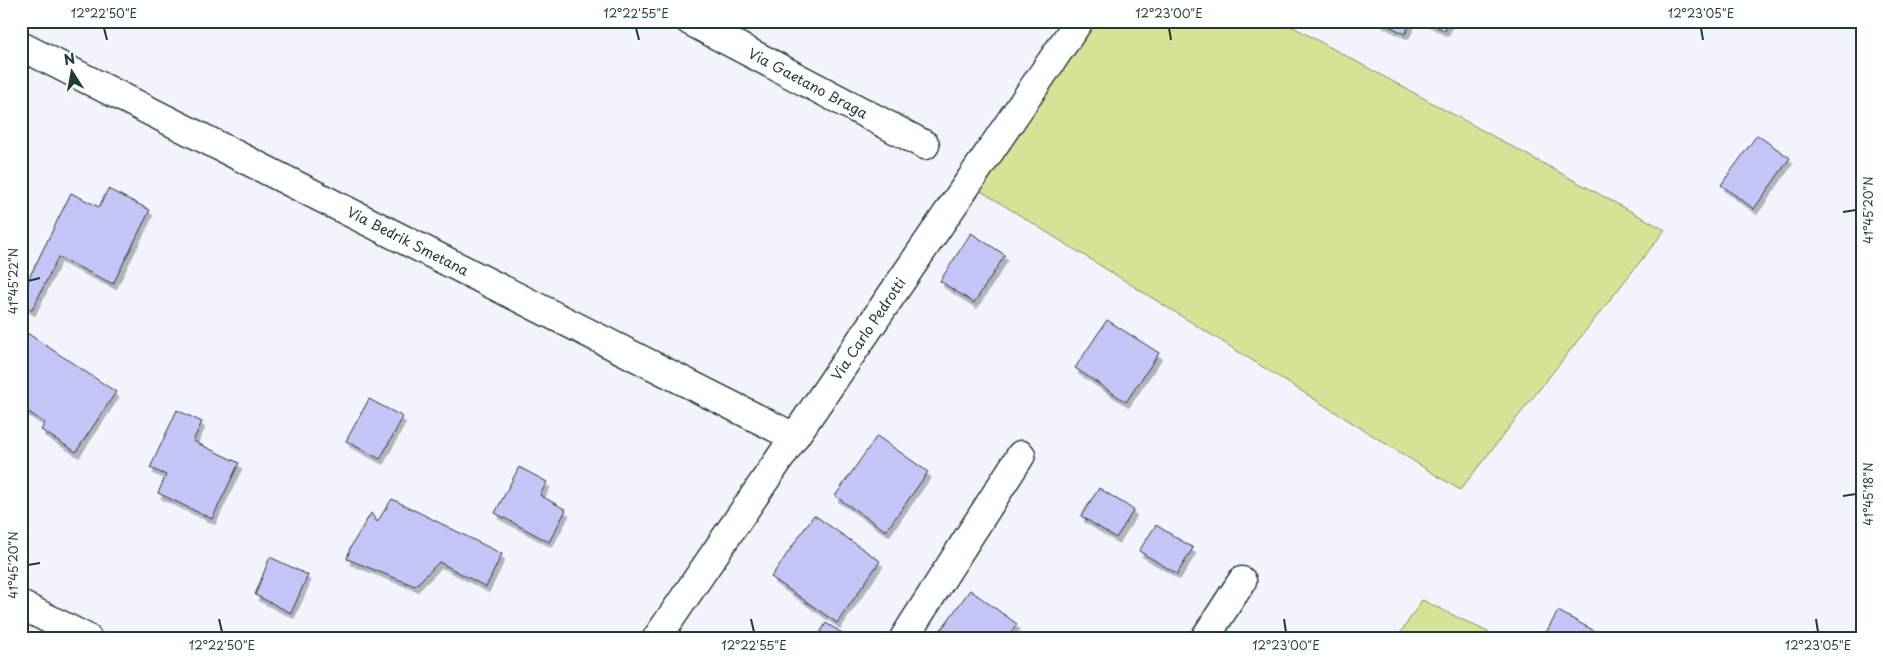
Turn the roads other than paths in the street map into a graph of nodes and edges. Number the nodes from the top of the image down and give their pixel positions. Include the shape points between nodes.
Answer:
1 (690, 21) edge
2 (1079, 21) edge
3 (21, 46) edge
4 (925, 145) dead end
5 (794, 437) junction
6 (1021, 456) dead end
7 (1242, 581) dead end
8 (21, 605) edge
9 (87, 638) edge
10 (657, 638) edge
11 (904, 638) edge
12 (1205, 638) edge

1 - 4 street, Via Gaetano Braga
2 - 5 street, Via Carlo Pedrotti
3 - 5 street, Via Bedrik Smetana
5 - 10 street, Via Carlo Pedrotti
6 - 11 street
7 - 12 street
8 - 9 street

